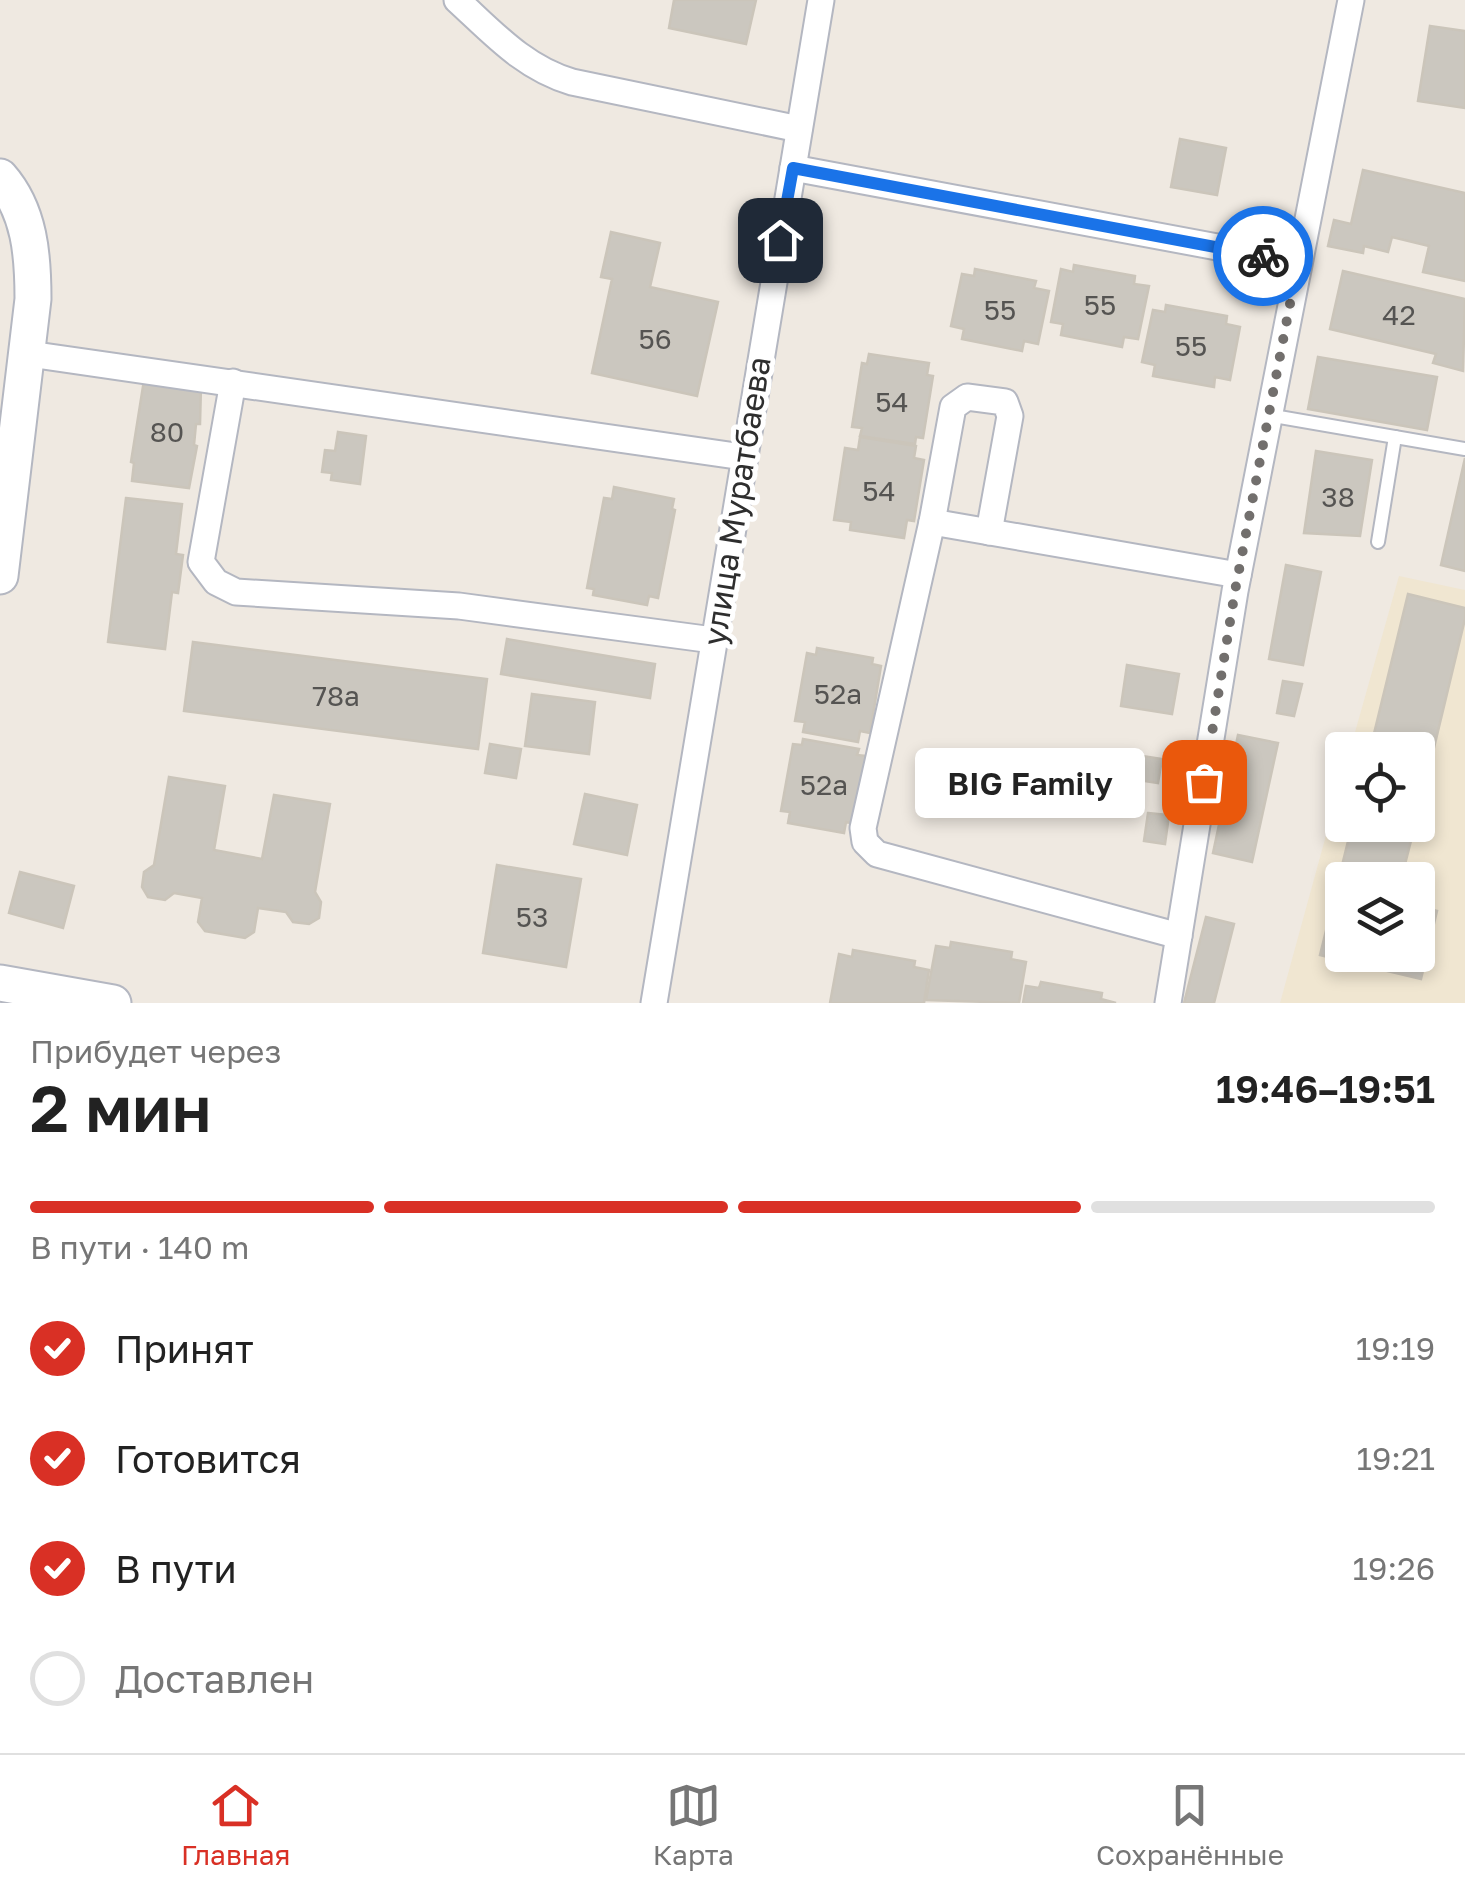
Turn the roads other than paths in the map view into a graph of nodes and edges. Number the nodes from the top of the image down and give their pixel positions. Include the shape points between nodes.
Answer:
1 (457, 0) edge
2 (821, 0) edge
3 (1351, 0) edge
4 (799, 129) junction
5 (793, 168) junction
6 (0, 176) edge
7 (1298, 262) junction
8 (22, 355) junction
9 (233, 382) junction
10 (1268, 415) junction
11 (1395, 436) junction
12 (1465, 448) edge
13 (743, 457) junction
14 (932, 522) junction
15 (990, 532) junction
16 (1378, 542) dead end
17 (1238, 575) junction
18 (0, 576) edge
19 (714, 640) junction
20 (1179, 936) junction
21 (0, 983) edge
22 (113, 1003) edge
23 (654, 1003) edge
24 (1168, 1003) edge

1 - 4 street via 521,59 559,78
2 - 4 street, улица Муратбаева
3 - 7 street
4 - 5 street, улица Муратбаева
5 - 7 street
5 - 13 street, улица Муратбаева
6 - 8 street via 25,220 33,258
7 - 10 street
8 - 9 street
8 - 18 street
9 - 13 street
9 - 19 street via 201,562 216,582 236,592 460,606
10 - 11 lane
10 - 17 street
11 - 12 lane
11 - 16 lane
13 - 19 street, улица Муратбаева
14 - 15 street
14 - 15 street via 953,407 967,397 1005,402 1010,416
14 - 20 street via 865,842 876,854
15 - 17 street
17 - 20 street
19 - 23 street, улица Муратбаева
20 - 24 street
21 - 22 street

